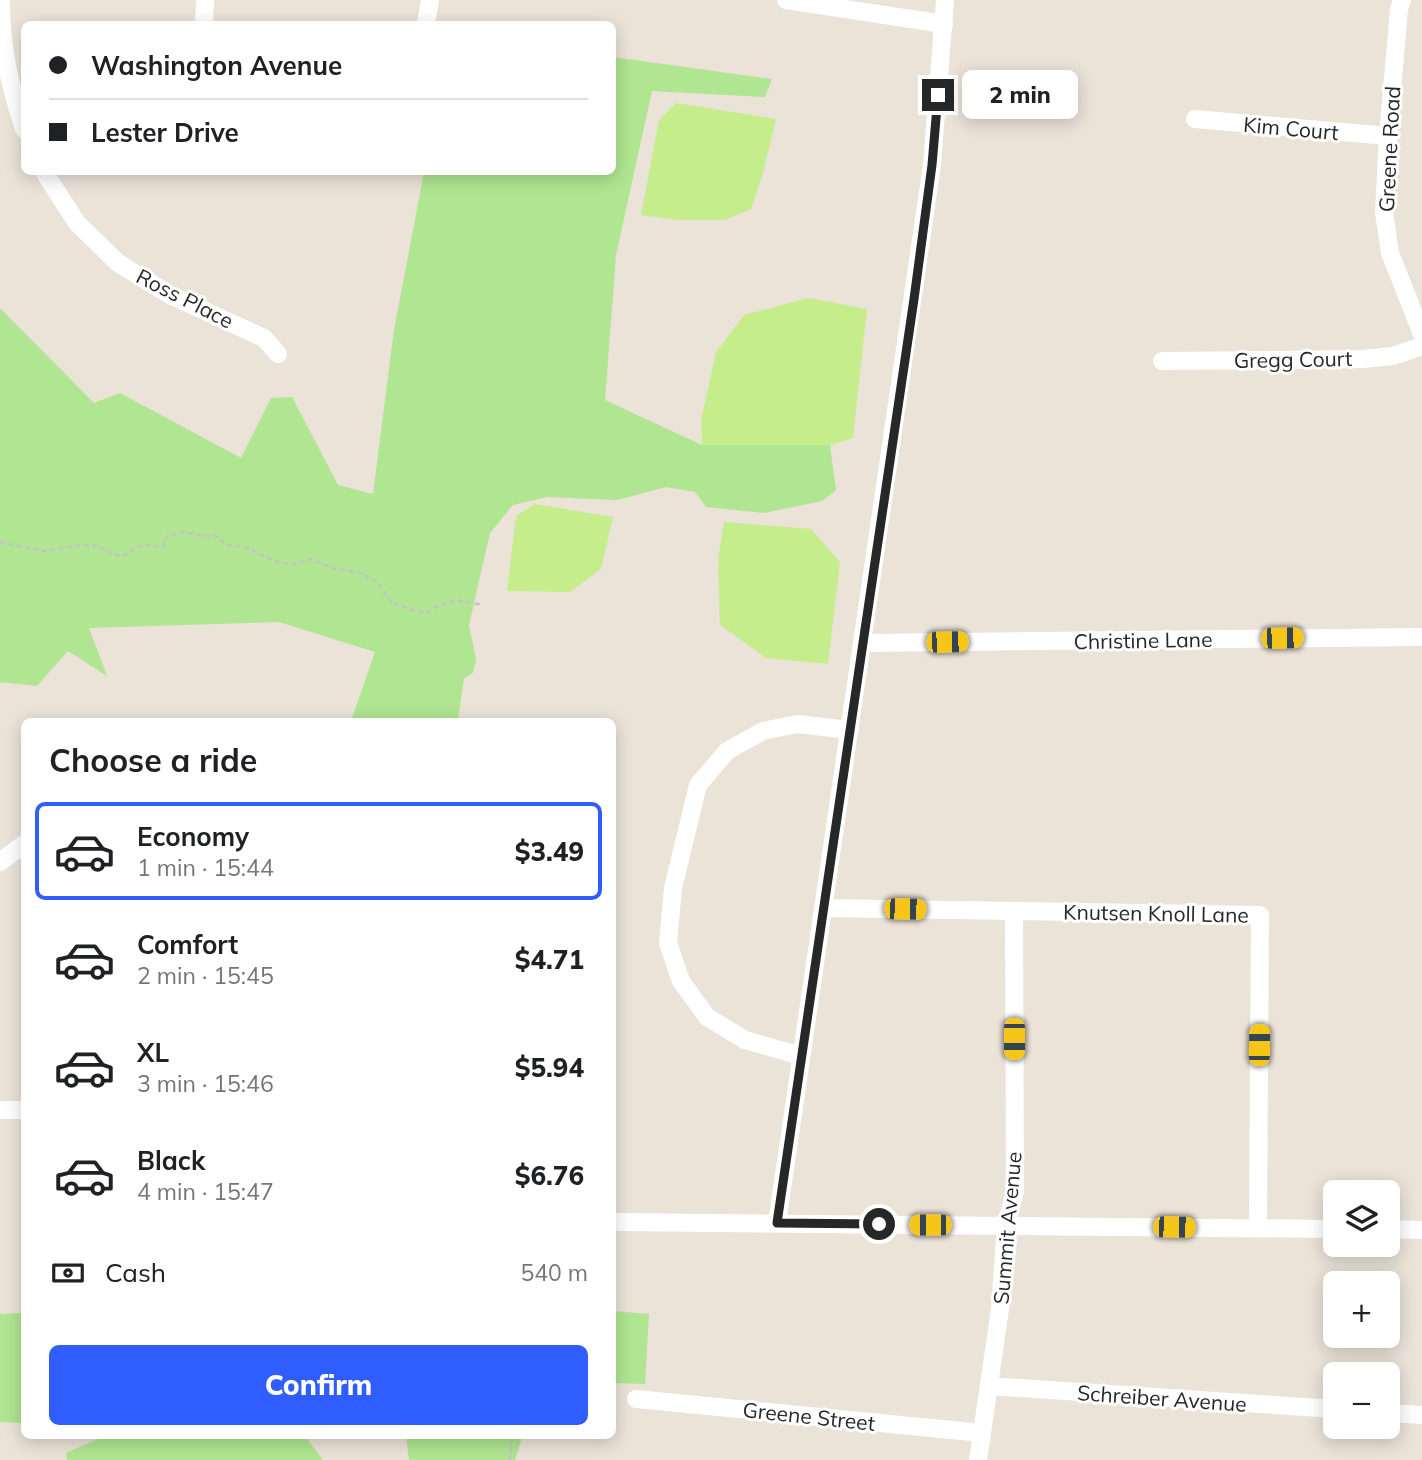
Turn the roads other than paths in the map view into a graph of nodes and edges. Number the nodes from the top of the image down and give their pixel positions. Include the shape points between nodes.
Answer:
1 (1, 0) edge
2 (205, 0) edge
3 (430, 0) edge
4 (786, 0) edge
5 (945, 0) edge
6 (1402, 0) edge
7 (204, 21) edge
8 (426, 21) edge
9 (944, 24) junction
10 (1195, 119) dead end
11 (21, 120) edge
12 (1388, 136) junction
13 (46, 175) edge
14 (1422, 334) edge
15 (1422, 346) edge
16 (278, 354) dead end
17 (1162, 361) dead end
18 (1422, 637) edge
19 (864, 643) junction
20 (850, 730) junction
21 (21, 846) edge
22 (0, 862) edge
23 (823, 908) junction
24 (1014, 911) junction
25 (802, 1056) junction
26 (0, 1110) edge
27 (21, 1110) edge
28 (616, 1222) edge
29 (777, 1223) junction
30 (1006, 1226) junction
31 (1258, 1228) junction
32 (1323, 1228) edge
33 (1400, 1229) edge
34 (1422, 1230) edge
35 (989, 1386) junction
36 (636, 1399) dead end
37 (1323, 1408) edge
38 (1400, 1414) edge
39 (1422, 1415) edge
40 (982, 1433) junction
41 (978, 1460) edge

1 - 11 street via 9,82
2 - 7 street
3 - 8 street
4 - 9 street
5 - 9 street
6 - 12 street, Greene Road
9 - 19 street via 932,165
10 - 12 street, Kim Court
12 - 14 street, Greene Road via 1384,212 1390,253
13 - 16 street, Ross Place via 77,223 118,263 170,295 264,338
15 - 17 street, Gregg Court via 1393,356 1363,359
18 - 19 street, Christine Lane
19 - 20 street
20 - 23 street
20 - 25 street via 797,724 763,731 727,751 698,785 673,888 668,943 681,981 707,1017 745,1040
21 - 22 street
23 - 24 street, Knutsen Knoll Lane
23 - 25 street
24 - 30 street, Summit Avenue via 1014,1192
24 - 31 street, Knutsen Knoll Lane via 1260,915
25 - 29 street
26 - 27 street
28 - 29 street
29 - 30 street
30 - 31 street
30 - 35 street, Summit Avenue
31 - 32 street
33 - 34 street
35 - 37 street, Schreiber Avenue
35 - 40 street, Summit Avenue
36 - 40 street, Greene Street
38 - 39 street
40 - 41 street, Summit Avenue

